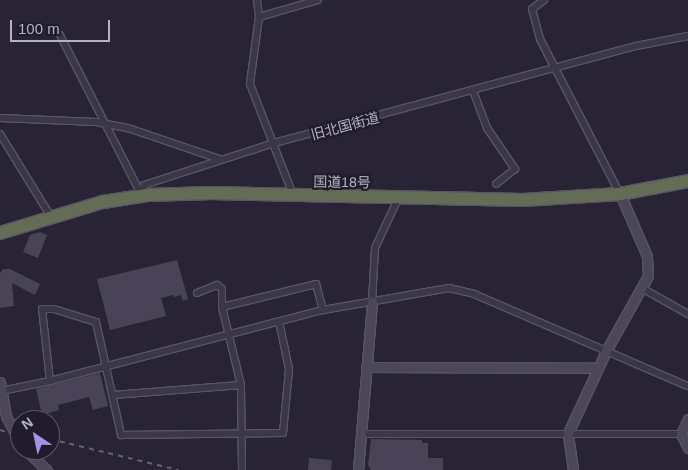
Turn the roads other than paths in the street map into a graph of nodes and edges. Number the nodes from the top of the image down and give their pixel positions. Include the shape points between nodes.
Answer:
1 (256, 0) edge
2 (318, 0) edge
3 (544, 0) edge
4 (259, 17) junction
5 (60, 35) dead end
6 (688, 36) edge
7 (555, 69) junction
8 (473, 91) junction
9 (0, 118) edge
10 (105, 124) junction
11 (0, 134) edge
12 (274, 143) junction
13 (219, 160) junction
14 (688, 182) edge
15 (496, 184) dead end
16 (620, 194) junction
17 (142, 196) junction
18 (294, 196) junction
19 (398, 199) junction
20 (50, 217) junction
21 (0, 233) edge
22 (642, 288) junction
23 (198, 293) dead end
24 (372, 302) junction
25 (222, 308) junction
26 (323, 310) junction
27 (688, 314) edge
28 (278, 321) junction
29 (229, 333) junction
30 (607, 349) junction
31 (106, 367) junction
32 (366, 367) junction
33 (598, 368) junction
34 (50, 381) junction
35 (0, 382) edge
36 (241, 385) junction
37 (688, 386) edge
38 (0, 391) edge
39 (113, 395) junction
40 (688, 420) edge
41 (10, 423) edge
42 (568, 433) junction
43 (243, 434) junction
44 (362, 434) junction
45 (681, 434) junction
46 (688, 448) edge
47 (36, 460) edge
48 (47, 470) edge
49 (242, 470) edge
50 (358, 470) edge
51 (573, 470) edge

1 - 4 street
2 - 4 street
3 - 7 street via 532,9 540,39
4 - 12 street via 250,84
5 - 10 street
6 - 7 street, 旧北国街道 via 636,46
7 - 8 street, 旧北国街道
7 - 16 street
8 - 12 street, 旧北国街道
8 - 15 street via 487,128 516,170
9 - 10 street
10 - 13 street via 128,128
10 - 17 street
11 - 20 street
12 - 13 street, 旧北国街道
12 - 18 street
13 - 17 street, 旧北国街道 via 144,185
14 - 16 highway, 国道18号
16 - 19 highway, 国道18号 via 523,200
16 - 22 street via 649,262
17 - 18 highway, 国道18号 via 195,193
17 - 20 highway, 国道18号 via 103,202
18 - 19 highway, 国道18号
19 - 24 street via 375,248
20 - 21 highway, 国道18号
22 - 27 street
22 - 30 street
23 - 25 street via 217,285 222,289
24 - 26 street
24 - 30 street via 459,289
24 - 32 street
25 - 26 street via 316,284
25 - 29 street
26 - 28 street
28 - 29 street
28 - 43 street via 289,369 284,433
29 - 31 street
29 - 36 street
30 - 33 street
30 - 37 street
31 - 34 street
31 - 34 street via 96,322 54,309 42,309
31 - 39 street
32 - 33 street
32 - 44 street
33 - 42 street
34 - 38 street
35 - 38 street
36 - 39 street
36 - 43 street
38 - 41 street
39 - 43 street via 121,434
40 - 45 street
42 - 44 street
42 - 45 street
42 - 51 street
43 - 49 street
44 - 50 street
45 - 46 street
47 - 48 street

